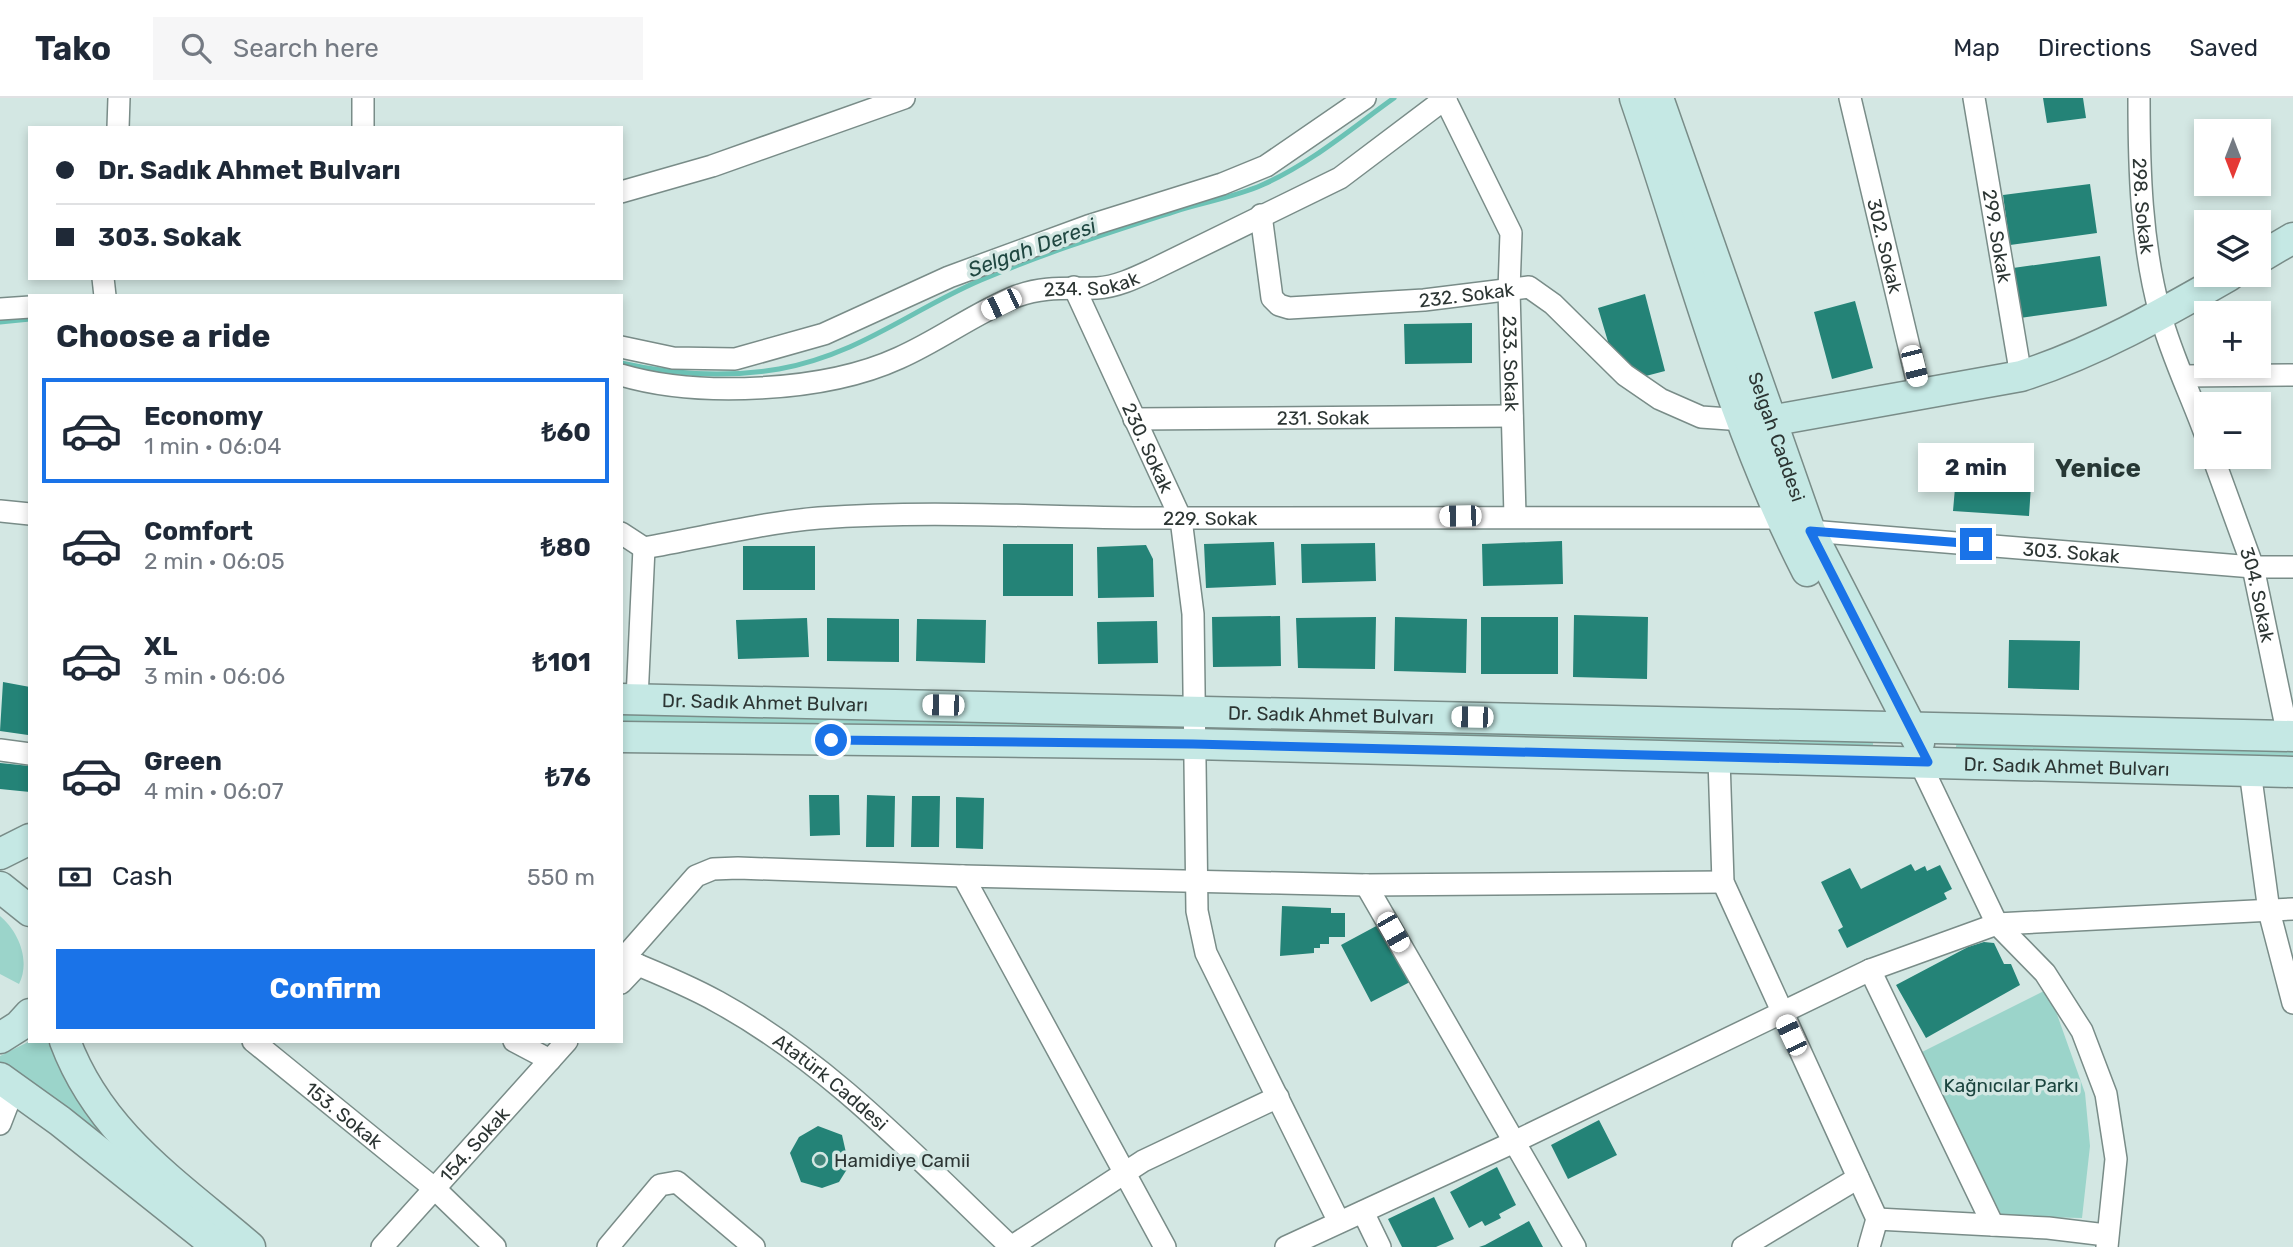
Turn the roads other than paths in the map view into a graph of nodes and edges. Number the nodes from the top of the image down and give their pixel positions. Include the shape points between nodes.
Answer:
1 (119, 98) edge
2 (363, 98) edge
3 (904, 98) edge
4 (1365, 98) edge
5 (1635, 98) edge
6 (1658, 98) edge
7 (1850, 98) edge
8 (1974, 98) edge
9 (2138, 98) edge
10 (1445, 99) edge
11 (118, 126) edge
12 (363, 126) edge
13 (623, 191) edge
14 (1261, 215) junction
15 (2293, 238) edge
16 (2271, 251) edge
17 (1074, 287) junction
18 (2209, 287) edge
19 (1509, 290) junction
20 (28, 307) edge
21 (0, 309) edge
22 (2160, 315) junction
23 (623, 347) edge
24 (623, 375) edge
25 (2293, 375) edge
26 (2021, 376) junction
27 (2184, 376) junction
28 (1920, 393) junction
29 (2194, 403) edge
30 (1512, 416) junction
31 (1134, 419) junction
32 (1756, 421) junction
33 (2217, 469) edge
34 (0, 511) edge
35 (28, 514) edge
36 (1515, 516) junction
37 (1780, 518) junction
38 (1181, 519) junction
39 (1810, 531) junction
40 (623, 534) edge
41 (644, 548) junction
42 (2253, 567) junction
43 (2293, 567) edge
44 (629, 699) edge
45 (1194, 710) junction
46 (1900, 727) junction
47 (2291, 736) edge
48 (623, 737) edge
49 (1193, 744) junction
50 (0, 750) edge
51 (28, 754) edge
52 (1720, 759) junction
53 (1918, 761) junction
54 (2250, 771) junction
55 (2293, 772) edge
56 (28, 840) edge
57 (0, 854) edge
58 (963, 876) junction
59 (1195, 879) junction
60 (1723, 882) junction
61 (1366, 885) junction
62 (0, 887) edge
63 (28, 909) edge
64 (2293, 909) edge
65 (2269, 911) junction
66 (1997, 924) junction
67 (627, 961) edge
68 (1870, 970) junction
69 (2293, 1003) edge
70 (1780, 1011) junction
71 (28, 1016) edge
72 (0, 1038) edge
73 (66, 1043) edge
74 (255, 1043) edge
75 (518, 1043) edge
76 (565, 1043) edge
77 (550, 1060) junction
78 (7, 1083) edge
79 (1278, 1097) junction
80 (0, 1124) edge
81 (1514, 1142) junction
82 (1125, 1174) junction
83 (1858, 1178) junction
84 (435, 1189) junction
85 (1363, 1212) junction
86 (1877, 1219) junction
87 (1339, 1222) junction
88 (1993, 1225) junction
89 (2107, 1241) edge
90 (218, 1247) edge
91 (250, 1247) edge
92 (382, 1247) edge
93 (495, 1247) edge
94 (608, 1247) edge
95 (754, 1247) edge
96 (1011, 1247) edge
97 (1165, 1247) edge
98 (1286, 1247) edge
99 (1380, 1247) edge
100 (1575, 1247) edge
101 (1743, 1247) edge
102 (1869, 1247) edge

1 - 11 street
2 - 12 street
3 - 13 street via 712,166
4 - 23 street via 1266,166 949,277 824,334 735,359 673,358
5 - 32 main road, Selgah Caddesi
6 - 32 main road, Selgah Caddesi
7 - 28 street, 302. Sokak
8 - 26 street, 299. Sokak
9 - 22 street, 298. Sokak via 2140,181
10 - 14 street, 234. Sokak via 1340,178
10 - 19 street, 233. Sokak via 1511,233
14 - 17 street, 234. Sokak via 1126,282
14 - 19 street, 232. Sokak via 1272,298 1279,305 1424,300
15 - 16 main road
17 - 24 street, 234. Sokak via 1018,296 899,358 846,377 800,386 760,388 641,380
17 - 31 street, 230. Sokak
18 - 22 main road
19 - 30 street, 233. Sokak
19 - 32 street, 232. Sokak via 1529,287 1538,292 1625,375 1660,399 1701,417
20 - 21 street
22 - 26 main road via 2096,348
22 - 27 street
25 - 27 street
26 - 28 main road
27 - 29 street
28 - 32 main road
30 - 31 street, 231. Sokak
30 - 36 street, 233. Sokak
31 - 38 street, 230. Sokak
32 - 37 main road, Selgah Caddesi
32 - 39 main road, Selgah Caddesi
33 - 42 street, 304. Sokak
34 - 35 street
36 - 37 street, 229. Sokak
36 - 38 street, 229. Sokak
37 - 46 main road, Selgah Caddesi
38 - 41 street, 229. Sokak via 1018,514 819,518
38 - 45 street, 230. Sokak via 1193,614
39 - 42 street, 303. Sokak
39 - 46 main road, Selgah Caddesi
40 - 41 street
41 - 44 street
42 - 43 street, 303. Sokak
42 - 47 street, 304. Sokak
44 - 45 main road, Dr. Sadık Ahmet Bulvarı
45 - 46 main road, Dr. Sadık Ahmet Bulvarı
45 - 49 street, 230. Sokak
46 - 47 main road, Dr. Sadık Ahmet Bulvarı
46 - 53 main road, Selgah Caddesi
48 - 49 main road, Dr. Sadık Ahmet Bulvarı
49 - 52 main road, Dr. Sadık Ahmet Bulvarı
49 - 59 street, 230. Sokak
50 - 51 street
52 - 53 main road, Dr. Sadık Ahmet Bulvarı
52 - 60 street
53 - 54 main road, Dr. Sadık Ahmet Bulvarı
53 - 66 street
54 - 55 main road, Dr. Sadık Ahmet Bulvarı
54 - 65 street
56 - 57 main road
58 - 59 street
58 - 67 street via 713,869 696,876
58 - 82 street
59 - 61 street
59 - 79 street, 230. Sokak via 1196,911 1206,953
60 - 61 street
60 - 70 street
61 - 81 street
62 - 63 main road
64 - 65 street
65 - 66 street
65 - 69 street
66 - 68 street
66 - 89 street via 2045,973 2075,1019 2106,1094 2116,1158
67 - 96 street, Atatürk Caddesi via 718,1002 818,1070 863,1105
68 - 70 street
68 - 88 street
70 - 81 street
70 - 83 street
71 - 72 main road
73 - 91 main road via 93,1099 124,1138
74 - 84 street, 153. Sokak
75 - 77 street
76 - 77 street, 154. Sokak
77 - 84 street, 154. Sokak
78 - 80 street
78 - 90 main road
79 - 82 street via 1143,1161
79 - 87 street, 230. Sokak
81 - 85 street
81 - 100 street
82 - 96 street
82 - 97 street
83 - 86 street
83 - 101 street
84 - 92 street, 154. Sokak
84 - 93 street, 153. Sokak
85 - 87 street
85 - 99 street
86 - 88 street
86 - 102 street
87 - 98 street
88 - 89 street
94 - 95 street via 660,1185 677,1182

